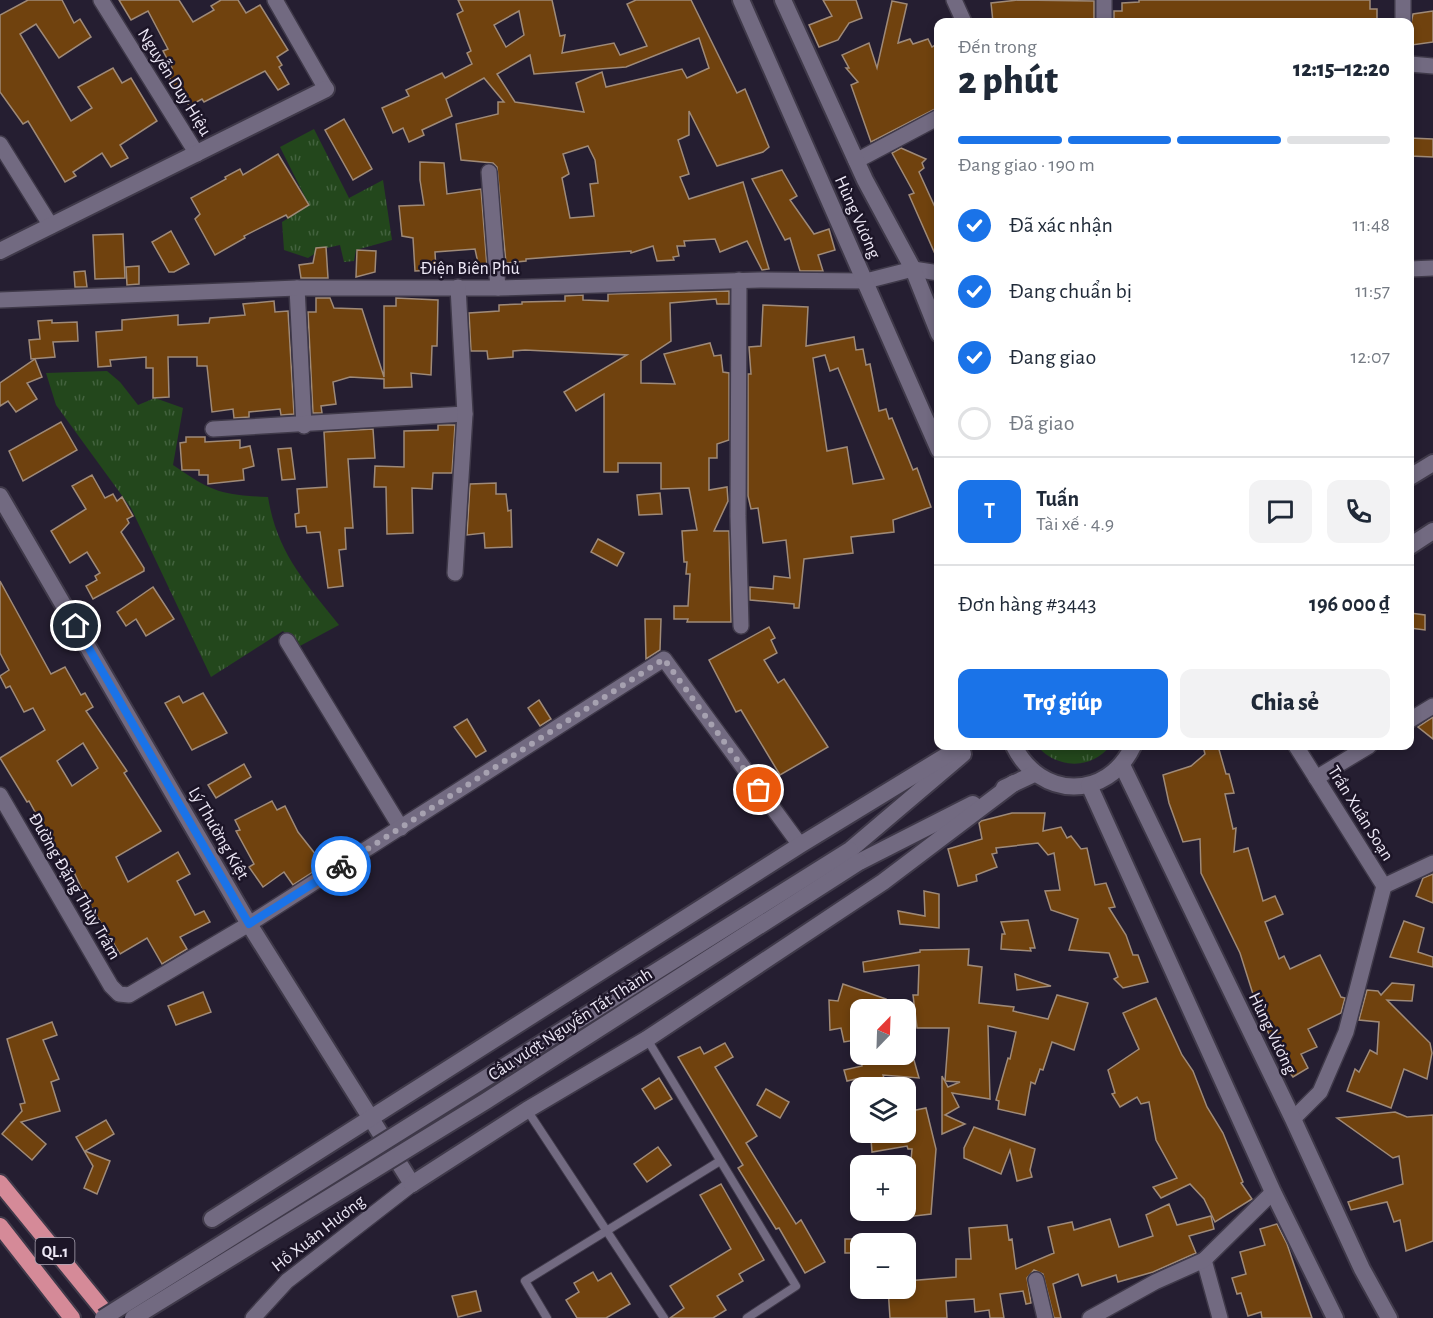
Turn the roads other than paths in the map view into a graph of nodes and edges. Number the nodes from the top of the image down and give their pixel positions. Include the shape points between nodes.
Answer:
1 (101, 0) edge
2 (275, 0) edge
3 (741, 0) edge
4 (783, 0) edge
5 (954, 0) edge
6 (1104, 0) edge
7 (1403, 0) edge
8 (962, 18) edge
9 (1104, 18) edge
10 (1403, 18) edge
11 (1414, 64) edge
12 (1433, 66) edge
13 (326, 89) joint
14 (934, 120) edge
15 (0, 144) edge
16 (197, 153) junction
17 (856, 161) junction
18 (489, 172) dead end
19 (51, 226) junction
20 (0, 251) edge
21 (1433, 268) edge
22 (912, 269) junction
23 (1414, 269) edge
24 (934, 272) edge
25 (739, 280) junction
26 (866, 281) junction
27 (458, 287) junction
28 (297, 288) junction
29 (498, 288) junction
30 (0, 300) edge
31 (934, 322) edge
32 (465, 414) junction
33 (304, 426) junction
34 (213, 429) dead end
35 (934, 438) edge
36 (1433, 463) edge
37 (1414, 475) edge
38 (0, 496) edge
39 (1433, 531) edge
40 (1414, 543) edge
41 (455, 573) dead end
42 (741, 626) dead end
43 (287, 641) dead end
44 (1433, 706) edge
45 (1414, 718) edge
46 (956, 750) edge
47 (969, 750) edge
48 (1016, 750) edge
49 (1131, 750) edge
50 (1298, 750) edge
51 (1362, 750) edge
52 (1122, 765) junction
53 (1034, 774) junction
54 (1316, 778) junction
55 (1014, 783) junction
56 (1089, 785) junction
57 (0, 795) edge
58 (401, 828) junction
59 (800, 846) junction
60 (855, 856) junction
61 (1433, 863) edge
62 (1384, 886) junction
63 (249, 924) junction
64 (647, 1039) junction
65 (527, 1110) junction
66 (1293, 1119) junction
67 (371, 1120) junction
68 (720, 1161) junction
69 (0, 1183) edge
70 (412, 1184) junction
71 (1273, 1192) junction
72 (212, 1219) dead end
73 (0, 1226) edge
74 (607, 1231) junction
75 (1204, 1260) junction
76 (1036, 1280) dead end
77 (72, 1318) edge
78 (103, 1318) edge
79 (110, 1318) edge
80 (134, 1318) edge
81 (253, 1318) edge
82 (547, 1318) edge
83 (664, 1318) edge
84 (747, 1318) edge
85 (1045, 1318) edge
86 (1090, 1318) edge
87 (1220, 1318) edge
88 (1335, 1318) edge
89 (1389, 1318) edge

1 - 16 street, Nguyễn Duy Hiệu
2 - 13 street
3 - 26 main road, Hùng Vương
4 - 17 main road, Hùng Vương
5 - 8 street
6 - 9 street
7 - 10 street
11 - 12 street
13 - 16 main road
14 - 17 street
15 - 19 street
16 - 19 main road
17 - 22 main road, Hùng Vương
18 - 29 street
19 - 20 main road
21 - 23 street
22 - 24 street, Điện Biên Phủ
22 - 26 street, Điện Biên Phủ
22 - 31 main road, Hùng Vương
25 - 26 street, Điện Biên Phủ
25 - 29 street, Điện Biên Phủ
25 - 42 street
26 - 35 main road, Hùng Vương
27 - 28 street, Điện Biên Phủ
27 - 29 street, Điện Biên Phủ
27 - 32 street
28 - 30 street, Điện Biên Phủ
28 - 33 street
32 - 33 street
32 - 41 street
33 - 34 street
36 - 37 main road
38 - 63 main road, Lý Thường Kiệt
39 - 40 main road
43 - 58 street
44 - 45 street
46 - 59 main road
47 - 60 main road, Cầu vượt Nguyễn Tất Thành
48 - 53 main road
49 - 52 main road
50 - 54 street, Trần Xuân Soạn
51 - 54 street
52 - 56 main road
52 - 66 main road, Hùng Vương
53 - 55 main road, Cầu vượt Nguyễn Tất Thành
53 - 56 main road via 1070,787
54 - 62 street, Trần Xuân Soạn
55 - 60 main road, Cầu vượt Nguyễn Tất Thành
55 - 64 main road via 883,882
56 - 71 main road
57 - 63 street, Đường Đặng Thùy Trâm via 92,955 119,994 129,995
58 - 59 street via 664,659
58 - 63 street
59 - 67 main road
60 - 78 main road, Cầu vượt Nguyễn Tất Thành, bridge
60 - 80 main road, Cầu vượt Nguyễn Tất Thành, bridge via 486,1101
61 - 62 street, Trần Xuân Soạn
62 - 66 street via 1346,1032 1320,1092
63 - 67 main road, Lý Thường Kiệt
64 - 65 main road
64 - 68 lane
65 - 70 main road
65 - 74 lane
66 - 89 main road, Hùng Vương via 1362,1269
67 - 70 main road, Lý Thường Kiệt
67 - 72 main road
68 - 74 lane
68 - 84 lane via 796,1286
69 - 79 highway, QL.1
70 - 81 street, Hồ Xuân Hương via 287,1281
71 - 75 street
71 - 88 main road
73 - 77 highway, QL.1
74 - 82 lane via 525,1281
74 - 83 lane
75 - 86 street
75 - 87 street
76 - 85 street

